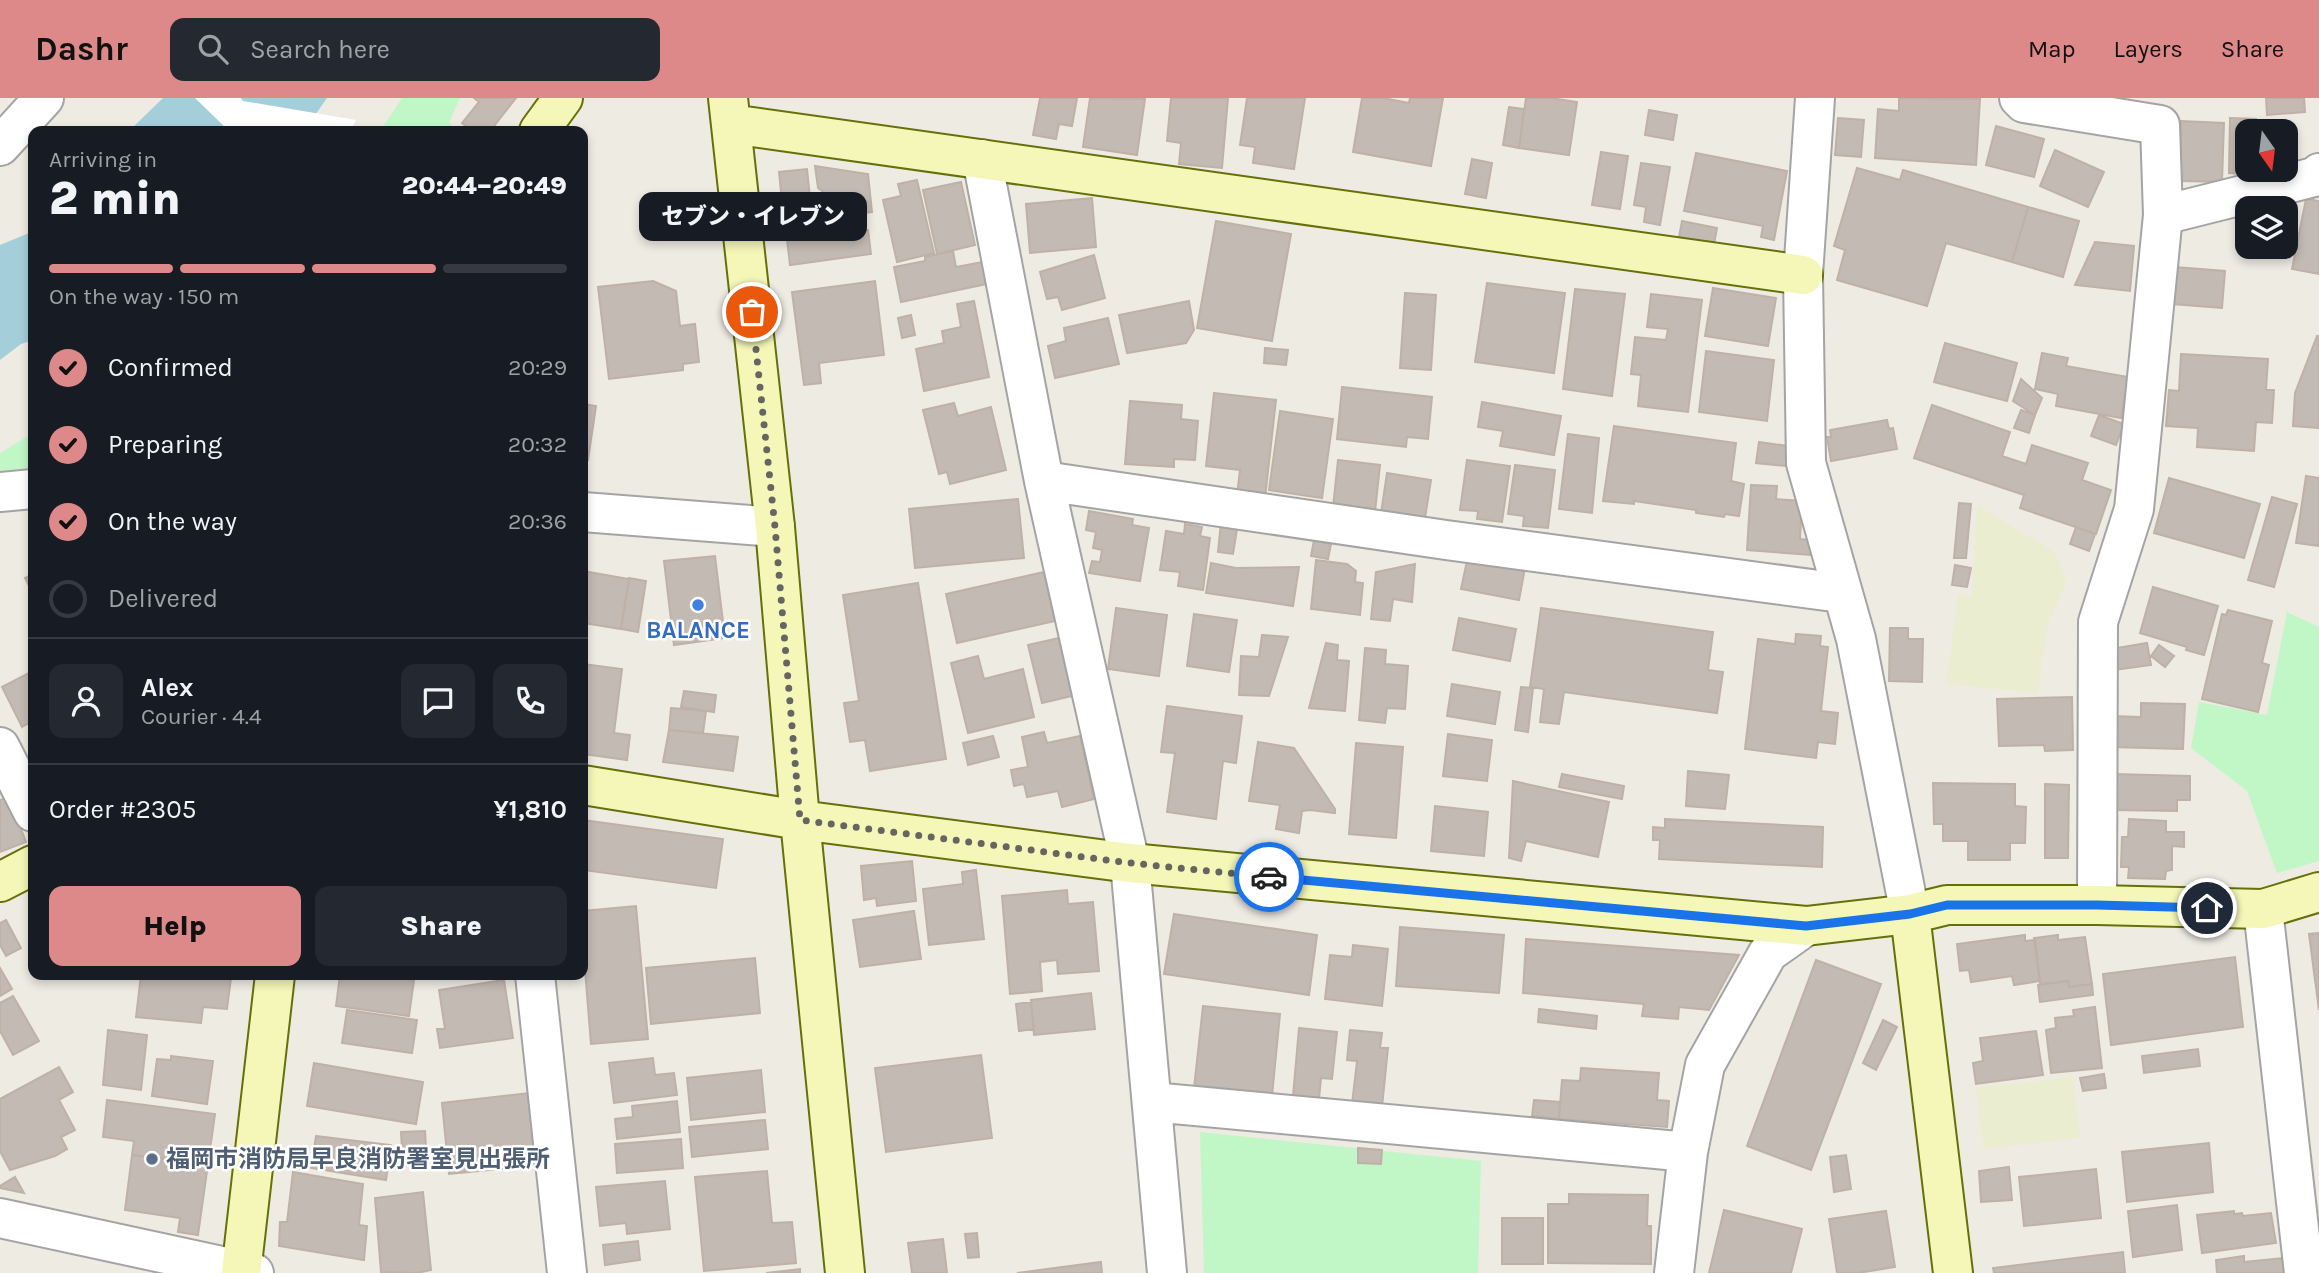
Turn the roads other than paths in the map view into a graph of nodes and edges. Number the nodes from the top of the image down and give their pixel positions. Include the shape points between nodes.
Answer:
1 (44, 98) edge
2 (563, 98) edge
3 (1815, 98) edge
4 (2019, 98) edge
5 (730, 111) edge
6 (543, 126) edge
7 (0, 146) edge
8 (982, 159) junction
9 (2319, 173) edge
10 (2163, 215) junction
11 (1803, 275) junction
12 (1044, 481) junction
13 (28, 489) edge
14 (0, 492) edge
15 (588, 512) edge
16 (775, 527) junction
17 (1841, 593) junction
18 (0, 747) edge
19 (588, 786) edge
20 (28, 802) edge
21 (800, 820) junction
22 (1130, 863) junction
23 (28, 868) edge
24 (0, 882) edge
25 (2319, 892) edge
26 (2097, 905) junction
27 (2263, 909) junction
28 (1910, 914) junction
29 (1806, 926) junction
30 (275, 980) edge
31 (536, 980) edge
32 (1152, 1102) junction
33 (1688, 1152) junction
34 (0, 1218) edge
35 (246, 1272) edge
36 (566, 1273) edge
37 (845, 1273) edge
38 (1167, 1273) edge
39 (1674, 1273) edge
40 (1953, 1273) edge
41 (2304, 1273) edge

1 - 7 street
2 - 6 street
3 - 11 street
4 - 10 street via 2024,103 2160,125
5 - 8 street
5 - 16 street
8 - 11 street
8 - 12 street
9 - 10 street
10 - 26 street via 2133,509 2098,622
11 - 17 street via 1806,463
12 - 17 street
12 - 22 street
13 - 14 street
15 - 16 street
16 - 21 street
17 - 28 street via 1856,639
18 - 20 street
19 - 21 street
21 - 22 street
21 - 37 street
22 - 29 street
22 - 32 street
23 - 24 street
25 - 27 street
26 - 27 street
26 - 28 street via 1947,905
27 - 41 street
28 - 29 street
28 - 40 street
29 - 33 street via 1768,953 1705,1065
30 - 35 street
31 - 36 street
32 - 33 street
32 - 38 street
33 - 39 street
34 - 35 street

